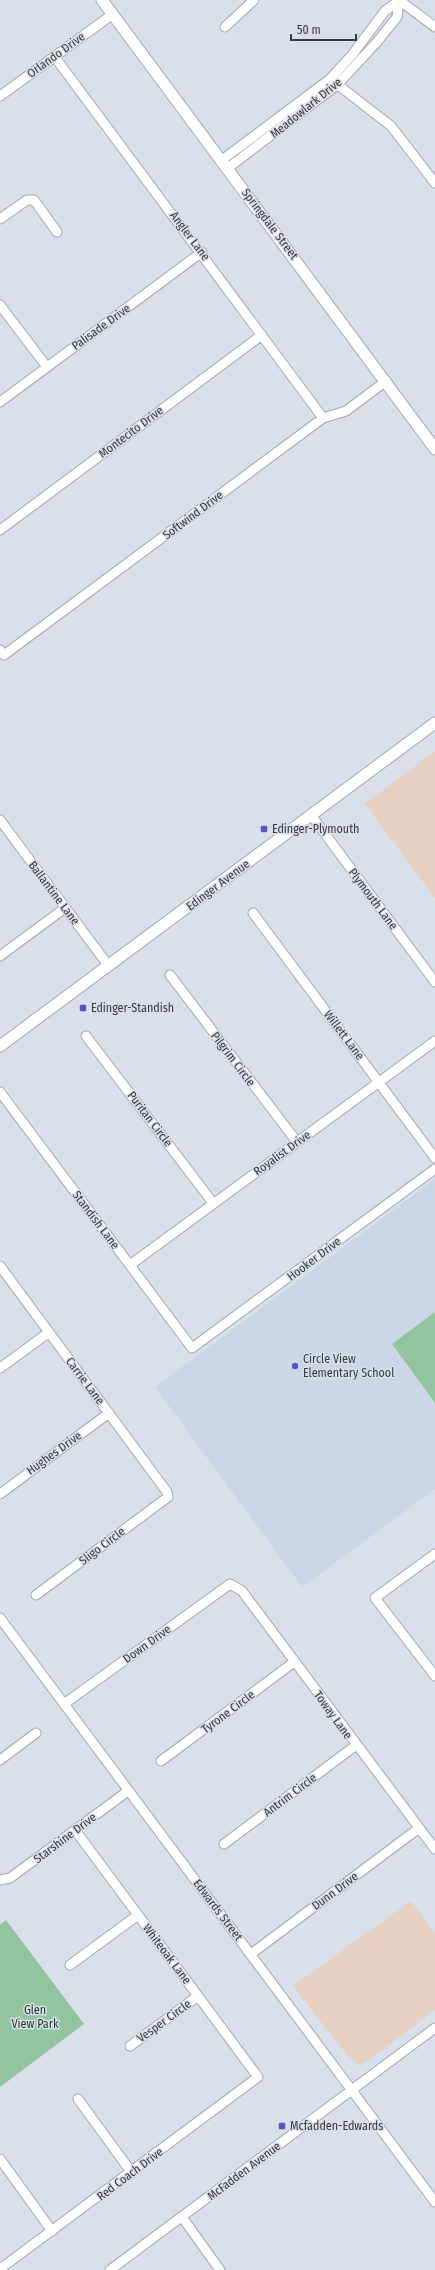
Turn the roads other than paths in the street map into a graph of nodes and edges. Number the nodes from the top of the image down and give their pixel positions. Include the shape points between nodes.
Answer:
1 (102, 0) edge
2 (254, 0) edge
3 (399, 0) edge
4 (113, 14) junction
5 (225, 27) dead end
6 (435, 27) edge
7 (54, 56) junction
8 (330, 79) junction
9 (337, 85) junction
10 (0, 96) edge
11 (225, 164) junction
12 (435, 183) edge
13 (0, 219) edge
14 (57, 232) dead end
15 (202, 252) junction
16 (0, 305) edge
17 (262, 335) junction
18 (47, 367) junction
19 (386, 381) junction
20 (0, 402) edge
21 (323, 418) junction
22 (435, 449) edge
23 (0, 530) edge
24 (2, 653) edge
25 (435, 723) edge
26 (311, 815) junction
27 (0, 820) edge
28 (65, 908) junction
29 (253, 913) dead end
30 (0, 956) edge
31 (108, 965) junction
32 (170, 975) dead end
33 (435, 982) edge
34 (86, 1036) dead end
35 (435, 1041) edge
36 (0, 1046) edge
37 (379, 1082) junction
38 (0, 1092) edge
39 (296, 1142) junction
40 (435, 1158) edge
41 (435, 1169) edge
42 (214, 1203) junction
43 (130, 1265) junction
44 (0, 1266) edge
45 (48, 1333) junction
46 (192, 1348) joint
47 (0, 1368) edge
48 (109, 1413) junction
49 (0, 1494) edge
50 (168, 1497) joint
51 (435, 1554) edge
52 (230, 1584) joint
53 (36, 1595) dead end
54 (0, 1618) edge
55 (294, 1662) junction
56 (435, 1676) edge
57 (64, 1704) junction
58 (36, 1733) dead end
59 (356, 1746) junction
60 (0, 1760) edge
61 (161, 1761) dead end
62 (128, 1790) junction
63 (419, 1828) junction
64 (75, 1830) junction
65 (224, 1844) dead end
66 (435, 1849) edge
67 (0, 1880) edge
68 (138, 1916) junction
69 (251, 1954) junction
70 (70, 1965) dead end
71 (198, 1996) junction
72 (435, 2028) edge
73 (130, 2046) dead end
74 (258, 2077) joint
75 (352, 2091) junction
76 (78, 2099) dead end
77 (0, 2159) edge
78 (132, 2172) junction
79 (435, 2202) edge
80 (182, 2217) junction
81 (52, 2231) junction
82 (0, 2269) edge
83 (110, 2270) edge
84 (220, 2270) edge

1 - 4 main road, Springdale Street
2 - 5 street
3 - 6 street
3 - 8 street, Meadowlark Drive via 386,11
3 - 9 street, Meadowlark Drive via 396,17
4 - 7 street, Orlando Drive
4 - 11 main road, Springdale Street
7 - 10 street, Orlando Drive
7 - 15 street, Angler Lane
8 - 9 street
8 - 11 street, Meadowlark Drive
9 - 11 street, Meadowlark Drive
9 - 12 street via 390,126
11 - 19 main road, Springdale Street
13 - 14 street via 26,200 34,200
15 - 17 street, Angler Lane
15 - 18 street, Palisade Drive
16 - 18 street
17 - 21 street, Angler Lane
17 - 23 street, Montecito Drive
18 - 20 street, Palisade Drive
19 - 21 street, Softwind Drive via 346,411
19 - 22 main road, Springdale Street
21 - 24 street, Softwind Drive
25 - 26 main road, Edinger Avenue
26 - 31 main road, Edinger Avenue
26 - 33 street, Plymouth Lane
27 - 28 street, Ballantine Lane
28 - 30 street
28 - 31 street, Ballantine Lane
29 - 37 street, Willett Lane
31 - 36 main road, Edinger Avenue
32 - 39 street, Pilgrim Circle
34 - 42 street, Puritan Circle
35 - 37 street, Royalist Drive
37 - 39 street, Royalist Drive
37 - 40 street, Willett Lane
38 - 43 street, Standish Lane
39 - 42 street, Royalist Drive
41 - 46 street, Hooker Drive
42 - 43 street, Royalist Drive
43 - 46 street, Standish Lane
44 - 45 street, Carrie Lane
45 - 47 street
45 - 48 street, Carrie Lane
48 - 49 street, Hughes Drive
48 - 50 street, Carrie Lane via 167,1492
50 - 53 street, Sligo Circle
51 - 56 street via 375,1598
52 - 55 street, Toway Lane via 242,1591
52 - 57 street, Down Drive
54 - 57 street, Edwards Street
55 - 59 street, Toway Lane
55 - 61 street, Tyrone Circle
57 - 62 street, Edwards Street
58 - 60 street
59 - 63 street, Toway Lane
59 - 65 street, Antrim Circle
62 - 64 street, Starshine Drive
62 - 69 street, Edwards Street
63 - 66 street, Toway Lane
63 - 69 street, Dunn Drive
64 - 67 street, Starshine Drive via 10,1878
64 - 68 street, Whiteoak Lane
68 - 70 street
68 - 71 street, Whiteoak Lane
69 - 75 street, Edwards Street
71 - 73 street, Vesper Circle
71 - 74 street, Whiteoak Lane
72 - 75 street, McFadden Avenue
74 - 78 street, Red Coach Drive
75 - 79 street, Edwards Street
75 - 80 street, McFadden Avenue
76 - 78 street
77 - 81 street
78 - 81 street, Red Coach Drive
80 - 83 street, McFadden Avenue
80 - 84 street
81 - 82 street, Red Coach Drive

